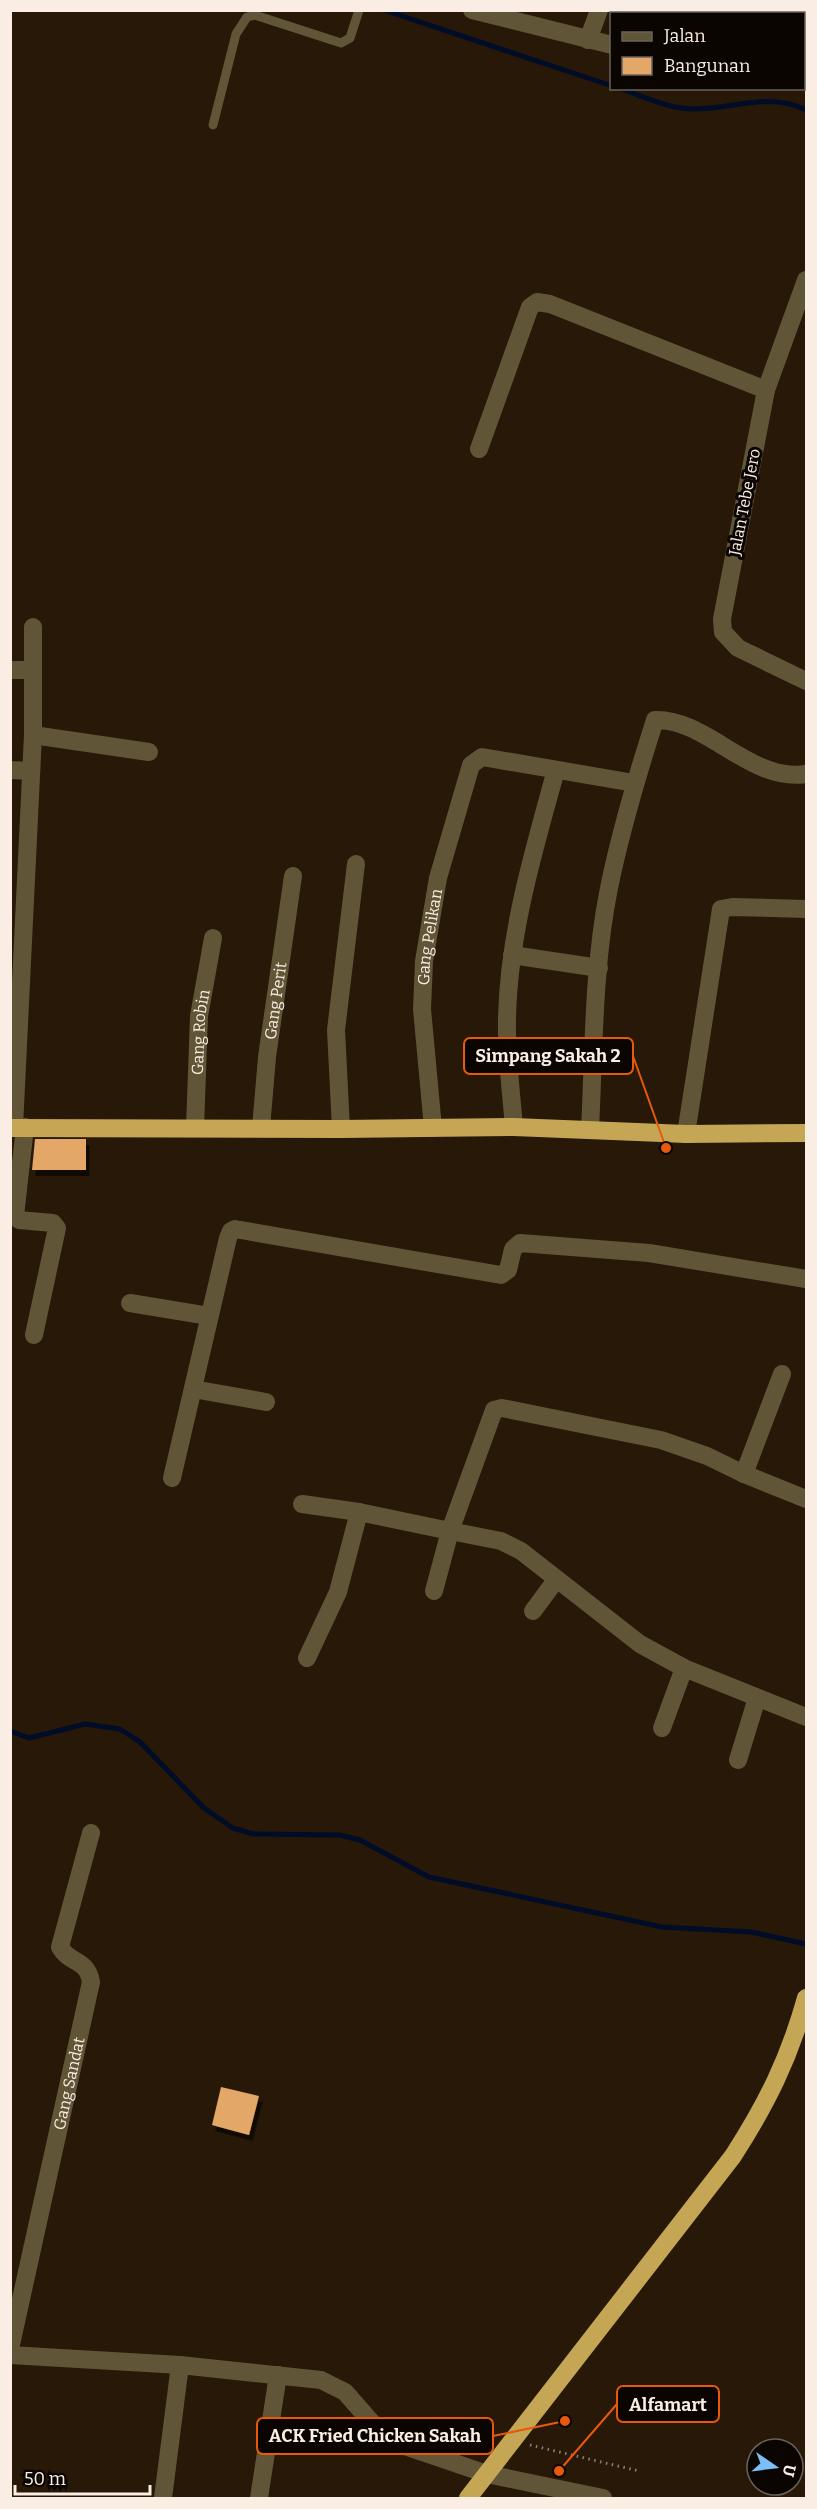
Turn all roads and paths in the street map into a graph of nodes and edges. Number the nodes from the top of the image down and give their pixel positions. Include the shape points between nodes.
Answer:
1 (359, 10) edge
2 (471, 10) edge
3 (600, 10) edge
4 (588, 40) junction
5 (610, 45) edge
6 (213, 125) dead end
7 (807, 280) edge
8 (766, 390) junction
9 (479, 449) dead end
10 (33, 627) dead end
11 (10, 670) edge
12 (32, 670) junction
13 (807, 681) edge
14 (33, 735) junction
15 (148, 752) dead end
16 (10, 770) edge
17 (556, 770) junction
18 (31, 771) junction
19 (807, 774) edge
20 (634, 783) junction
21 (356, 864) dead end
22 (18, 867) edge
23 (293, 876) dead end
24 (807, 909) edge
25 (213, 938) dead end
26 (512, 955) junction
27 (598, 968) junction
28 (514, 1126) junction
29 (16, 1127) edge
30 (195, 1128) junction
31 (261, 1128) junction
32 (434, 1128) junction
33 (341, 1129) junction
34 (590, 1130) junction
35 (807, 1133) edge
36 (686, 1134) junction
37 (807, 1279) edge
38 (130, 1303) dead end
39 (209, 1316) junction
40 (34, 1335) dead end
41 (782, 1374) dead end
42 (193, 1389) junction
43 (266, 1402) dead end
44 (744, 1474) junction
45 (172, 1478) dead end
46 (807, 1498) edge
47 (302, 1504) dead end
48 (359, 1512) junction
49 (450, 1531) junction
50 (556, 1580) junction
51 (434, 1591) dead end
52 (532, 1611) dead end
53 (307, 1658) dead end
54 (684, 1668) junction
55 (757, 1698) junction
56 (807, 1717) edge
57 (662, 1728) dead end
58 (738, 1760) dead end
59 (91, 1833) dead end
60 (807, 1998) edge
61 (10, 2349) edge
62 (10, 2355) edge
63 (180, 2365) junction
64 (278, 2374) junction
65 (514, 2441) junction
66 (639, 2471) dead end
67 (487, 2474) junction
68 (163, 2499) edge
69 (259, 2499) edge
70 (468, 2499) edge
71 (603, 2499) edge

1 - 6 lane via 350,38 341,43 255,15 247,16 236,34
2 - 4 street
3 - 4 street
4 - 5 street
7 - 8 street, Jalan Tebe Jero
8 - 9 street via 537,302 530,307
8 - 13 street, Jalan Tebe Jero via 722,619 723,632 738,648
10 - 12 street
11 - 12 street
12 - 14 street
14 - 15 street
14 - 18 street
16 - 18 street
17 - 20 street
17 - 26 street
17 - 32 street, Gang Pelikan via 482,757 475,760 468,773 438,878 424,961 422,1009
18 - 22 street
19 - 20 street via 763,767 668,719 656,720
20 - 27 street via 609,889
21 - 33 street via 336,1030
22 - 29 street
23 - 31 street, Gang Perit
24 - 36 street via 721,909
25 - 30 street, Gang Robin via 199,1016
26 - 27 street
26 - 28 street via 507,1017
27 - 34 street
28 - 32 highway
28 - 34 highway
29 - 30 highway
29 - 40 street via 15,1216 19,1220 53,1223 57,1228
30 - 31 highway
31 - 33 highway
32 - 33 highway
34 - 36 highway
35 - 36 highway
37 - 39 street via 649,1253 520,1243 513,1249 508,1270 501,1275 238,1228 228,1238
38 - 39 street
39 - 42 street
41 - 44 street
42 - 43 street
42 - 45 street
44 - 46 street
44 - 49 street via 661,1440 498,1409 494,1410
47 - 48 street
48 - 49 street
48 - 53 street via 338,1592
49 - 50 street via 501,1541 532,1558
49 - 51 street
50 - 52 street
50 - 54 street via 640,1644
54 - 55 street
54 - 57 street
55 - 56 street
55 - 58 street
59 - 61 street, Gang Sandat via 60,1947 85,1966 91,1982
60 - 65 highway via 782,2072 733,2156
62 - 63 street
63 - 64 street
63 - 68 street
64 - 67 street via 321,2380 339,2387 387,2440
64 - 69 street
65 - 66 path
65 - 67 highway
67 - 70 highway
67 - 71 street

